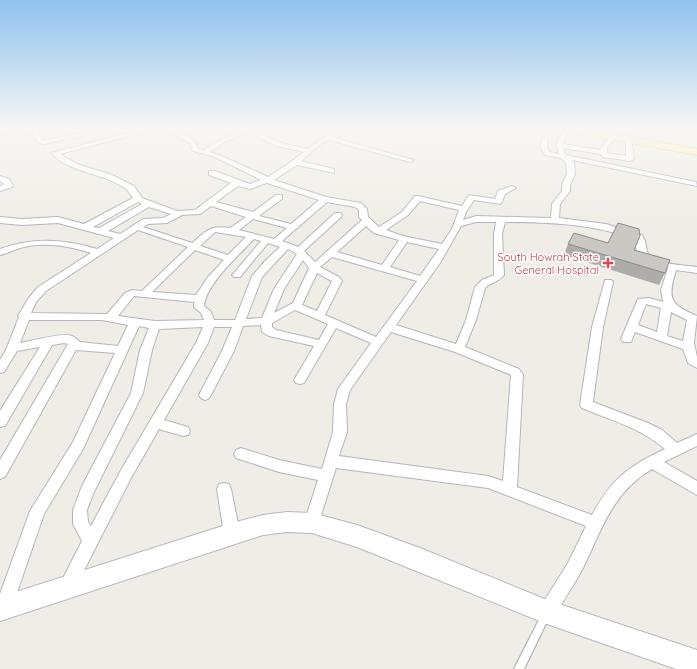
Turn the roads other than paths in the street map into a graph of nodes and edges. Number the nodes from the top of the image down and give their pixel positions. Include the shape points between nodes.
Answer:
1 (65, 160) edge
2 (224, 160) edge
3 (568, 160) edge
4 (583, 160) edge
5 (295, 162) joint
6 (331, 171) dead end
7 (212, 174) dead end
8 (0, 178) edge
9 (268, 180) junction
10 (238, 183) junction
11 (696, 184) dead end
12 (512, 188) dead end
13 (0, 189) edge
14 (279, 196) dead end
15 (138, 199) junction
16 (325, 199) junction
17 (211, 203) junction
18 (148, 204) junction
19 (464, 209) junction
20 (176, 214) junction
21 (338, 215) dead end
22 (252, 216) junction
23 (501, 219) junction
24 (554, 219) junction
25 (0, 220) edge
26 (366, 221) junction
27 (458, 224) junction
28 (86, 227) junction
29 (136, 227) junction
30 (292, 228) junction
31 (101, 231) junction
32 (232, 231) junction
33 (377, 231) junction
34 (252, 236) junction
35 (121, 237) junction
36 (405, 238) junction
37 (276, 243) junction
38 (194, 247) junction
39 (445, 247) junction
40 (0, 252) edge
41 (98, 252) junction
42 (300, 253) junction
43 (330, 253) junction
44 (231, 258) junction
45 (674, 266) junction
46 (314, 268) junction
47 (384, 269) junction
48 (697, 270) edge
49 (238, 275) dead end
50 (423, 280) junction
51 (608, 282) dead end
52 (145, 293) junction
53 (200, 299) junction
54 (297, 304) junction
55 (670, 307) junction
56 (24, 316) junction
57 (319, 317) junction
58 (110, 318) junction
59 (695, 319) edge
60 (267, 321) junction
61 (135, 322) junction
62 (240, 323) junction
63 (334, 323) junction
64 (209, 324) junction
65 (155, 325) junction
66 (389, 327) junction
67 (631, 327) junction
68 (661, 338) junction
69 (626, 339) dead end
70 (49, 341) junction
71 (378, 342) junction
72 (74, 344) junction
73 (321, 344) junction
74 (688, 346) junction
75 (13, 348) junction
76 (459, 349) junction
77 (123, 350) junction
78 (3, 358) edge
79 (697, 364) edge
80 (0, 369) edge
81 (300, 380) dead end
82 (206, 395) dead end
83 (0, 422) edge
84 (155, 423) junction
85 (183, 430) dead end
86 (697, 440) edge
87 (676, 450) junction
88 (241, 454) dead end
89 (332, 461) junction
90 (652, 462) junction
91 (0, 473) edge
92 (327, 476) junction
93 (510, 489) junction
94 (697, 489) edge
95 (224, 490) dead end
96 (312, 523) junction
97 (596, 523) junction
98 (232, 534) junction
99 (91, 541) junction
100 (66, 588) junction
101 (2, 608) edge
102 (547, 612) junction
103 (697, 663) edge
104 (520, 669) edge

1 - 15 street via 131,188
2 - 9 street
3 - 24 street via 571,174 566,191 556,204
4 - 11 street
5 - 6 street
5 - 9 street
7 - 10 street
8 - 13 street via 9,185
9 - 10 street via 250,188
9 - 16 street
10 - 17 street
12 - 19 street via 501,193 498,202 472,197
14 - 22 street
15 - 18 street
15 - 28 street
16 - 26 street via 358,205 363,209
16 - 30 street
17 - 20 street via 197,212
17 - 22 street
18 - 20 street
18 - 31 street
19 - 27 street
19 - 33 street via 418,198 406,212
20 - 29 street via 164,221 146,221
21 - 42 street
22 - 30 street
22 - 32 street
23 - 24 street
23 - 27 street via 476,219
23 - 76 street via 498,234 498,275 480,287 471,320
24 - 45 street via 634,235 639,237 642,253 646,258
25 - 28 street via 58,220
26 - 33 street
26 - 43 street
27 - 39 street
28 - 31 street
29 - 35 street
29 - 38 street
30 - 37 street
31 - 35 street
32 - 34 street
32 - 38 street via 214,229
33 - 36 street
34 - 37 street
34 - 44 street
35 - 41 street
36 - 39 street
36 - 47 street
37 - 42 street
37 - 49 street
37 - 62 street via 268,263 258,276
38 - 44 street
38 - 52 street
39 - 50 street
40 - 41 street via 18,246 57,242
41 - 56 street via 42,289 30,301
42 - 46 street
42 - 60 street via 278,289
43 - 46 street
43 - 47 street
44 - 53 street via 209,282
45 - 48 street
45 - 55 street via 665,289
46 - 54 street
46 - 57 street via 337,281
47 - 50 street
50 - 66 street
51 - 87 street via 595,334 586,405 643,427 657,434
52 - 53 street
52 - 58 street via 128,295
53 - 64 street via 199,307 208,314
54 - 57 street via 301,310
54 - 60 street
55 - 59 street
55 - 67 street via 642,301
55 - 68 street
56 - 58 street
56 - 75 street
57 - 63 street
58 - 61 street
59 - 74 street
60 - 62 street
60 - 73 street via 268,332
61 - 65 street
61 - 77 street
62 - 64 street
62 - 82 street
63 - 71 street
63 - 73 street
64 - 65 street
64 - 84 street via 202,343
65 - 99 street via 146,350 137,393 87,491 80,510 81,524
66 - 71 street
66 - 76 street
67 - 68 street
67 - 69 street
68 - 74 street
70 - 72 street via 70,339
70 - 75 street
70 - 83 street
71 - 89 street via 344,389 340,404 340,432
72 - 77 street via 81,347
72 - 91 street
73 - 81 street
74 - 79 street via 688,354
75 - 78 street
76 - 93 street via 512,370 517,375
77 - 101 street via 78,444 37,511
78 - 80 street
84 - 85 street
84 - 99 street
86 - 87 street
87 - 90 street
88 - 92 street
89 - 92 street
89 - 93 street via 488,482
90 - 94 street
90 - 97 street via 624,481
92 - 96 street
93 - 97 street
95 - 98 street
96 - 98 street via 287,522 263,525
96 - 102 street via 357,536 413,557
97 - 102 street via 572,572
98 - 100 street
99 - 100 street
100 - 101 street
102 - 103 street
102 - 104 lane

